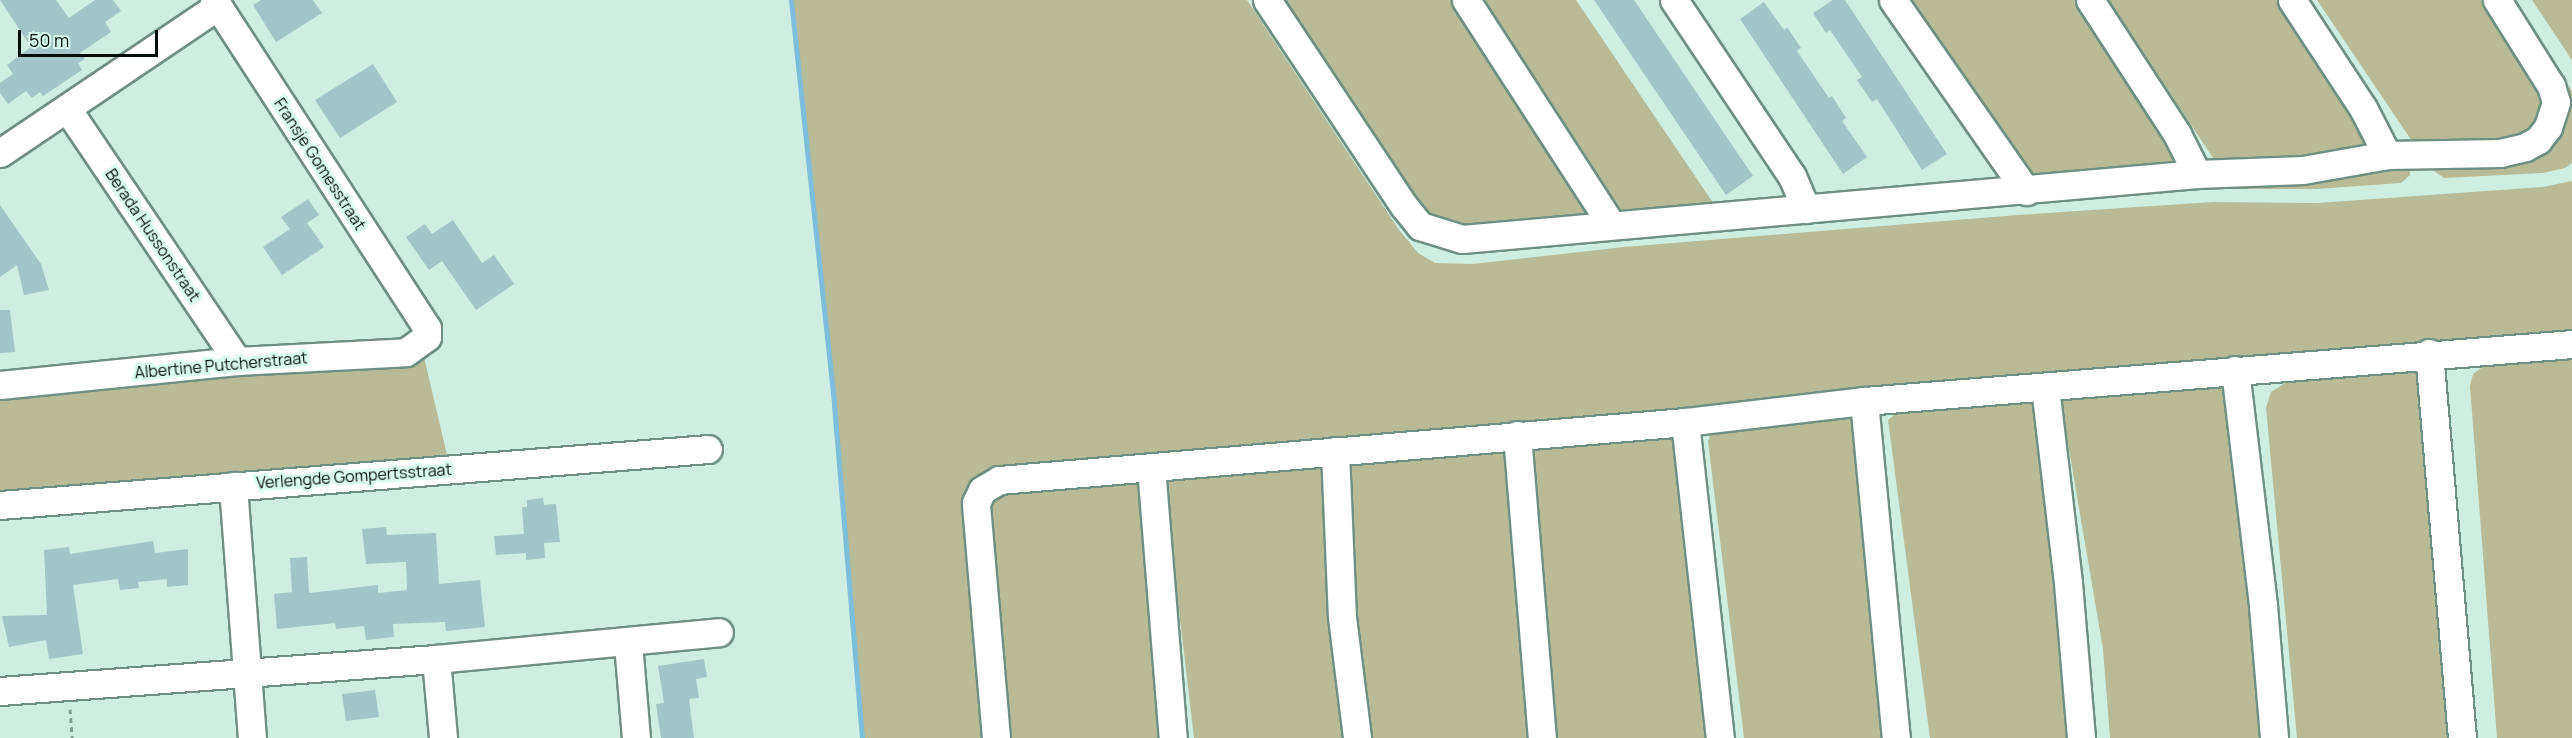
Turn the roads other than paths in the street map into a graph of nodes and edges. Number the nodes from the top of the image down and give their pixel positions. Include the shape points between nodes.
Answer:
1 (1267, 0) edge
2 (1466, 0) edge
3 (1674, 0) edge
4 (1893, 0) edge
5 (2090, 0) edge
6 (2292, 0) edge
7 (2497, 0) edge
8 (216, 3) edge
9 (68, 110) junction
10 (0, 153) edge
11 (2387, 155) junction
12 (2197, 174) junction
13 (2026, 191) junction
14 (1806, 208) junction
15 (1611, 224) junction
16 (427, 328) joint
17 (2572, 344) edge
18 (2429, 353) junction
19 (237, 361) junction
20 (2235, 370) junction
21 (0, 385) edge
22 (2045, 387) junction
23 (1864, 401) junction
24 (1685, 422) junction
25 (1517, 435) junction
26 (708, 449) dead end
27 (1335, 451) junction
28 (1151, 467) junction
29 (233, 486) junction
30 (0, 505) edge
31 (719, 632) dead end
32 (628, 643) junction
33 (436, 659) junction
34 (248, 672) junction
35 (0, 691) edge
36 (252, 738) edge
37 (443, 738) edge
38 (636, 738) edge
39 (996, 738) edge
40 (1173, 738) edge
41 (1357, 738) edge
42 (1542, 738) edge
43 (1720, 738) edge
44 (1896, 738) edge
45 (2081, 738) edge
46 (2274, 738) edge
47 (2462, 738) edge

1 - 15 street via 1420,226 1462,239
2 - 15 street
3 - 14 street via 1792,177
4 - 13 street
5 - 12 street via 2177,134
6 - 11 street via 2363,108
7 - 11 street via 2551,86 2556,102 2548,127 2538,140 2500,153
8 - 9 street
8 - 16 street, Fransje Gomesstraat
9 - 10 street
9 - 19 street, Berada Hussonstraat
11 - 12 street via 2303,170
12 - 13 street
13 - 14 street
14 - 15 street
16 - 19 street, Albertine Putcherstraat via 427,337 406,352
17 - 18 street
18 - 20 street
18 - 47 street
19 - 21 street, Albertine Putcherstraat
20 - 22 street
20 - 46 street
22 - 23 street
22 - 45 street
23 - 24 street
23 - 44 street
24 - 25 street
24 - 43 street
25 - 27 street
25 - 42 street
26 - 29 street, Verlengde Gompertsstraat
27 - 28 street
27 - 41 street via 1342,617
28 - 39 street via 999,480 982,490 975,502
28 - 40 street
29 - 30 street, Verlengde Gompertsstraat
29 - 34 street
31 - 32 street
32 - 33 street
32 - 38 street
33 - 34 street
33 - 37 street
34 - 35 street
34 - 36 street

